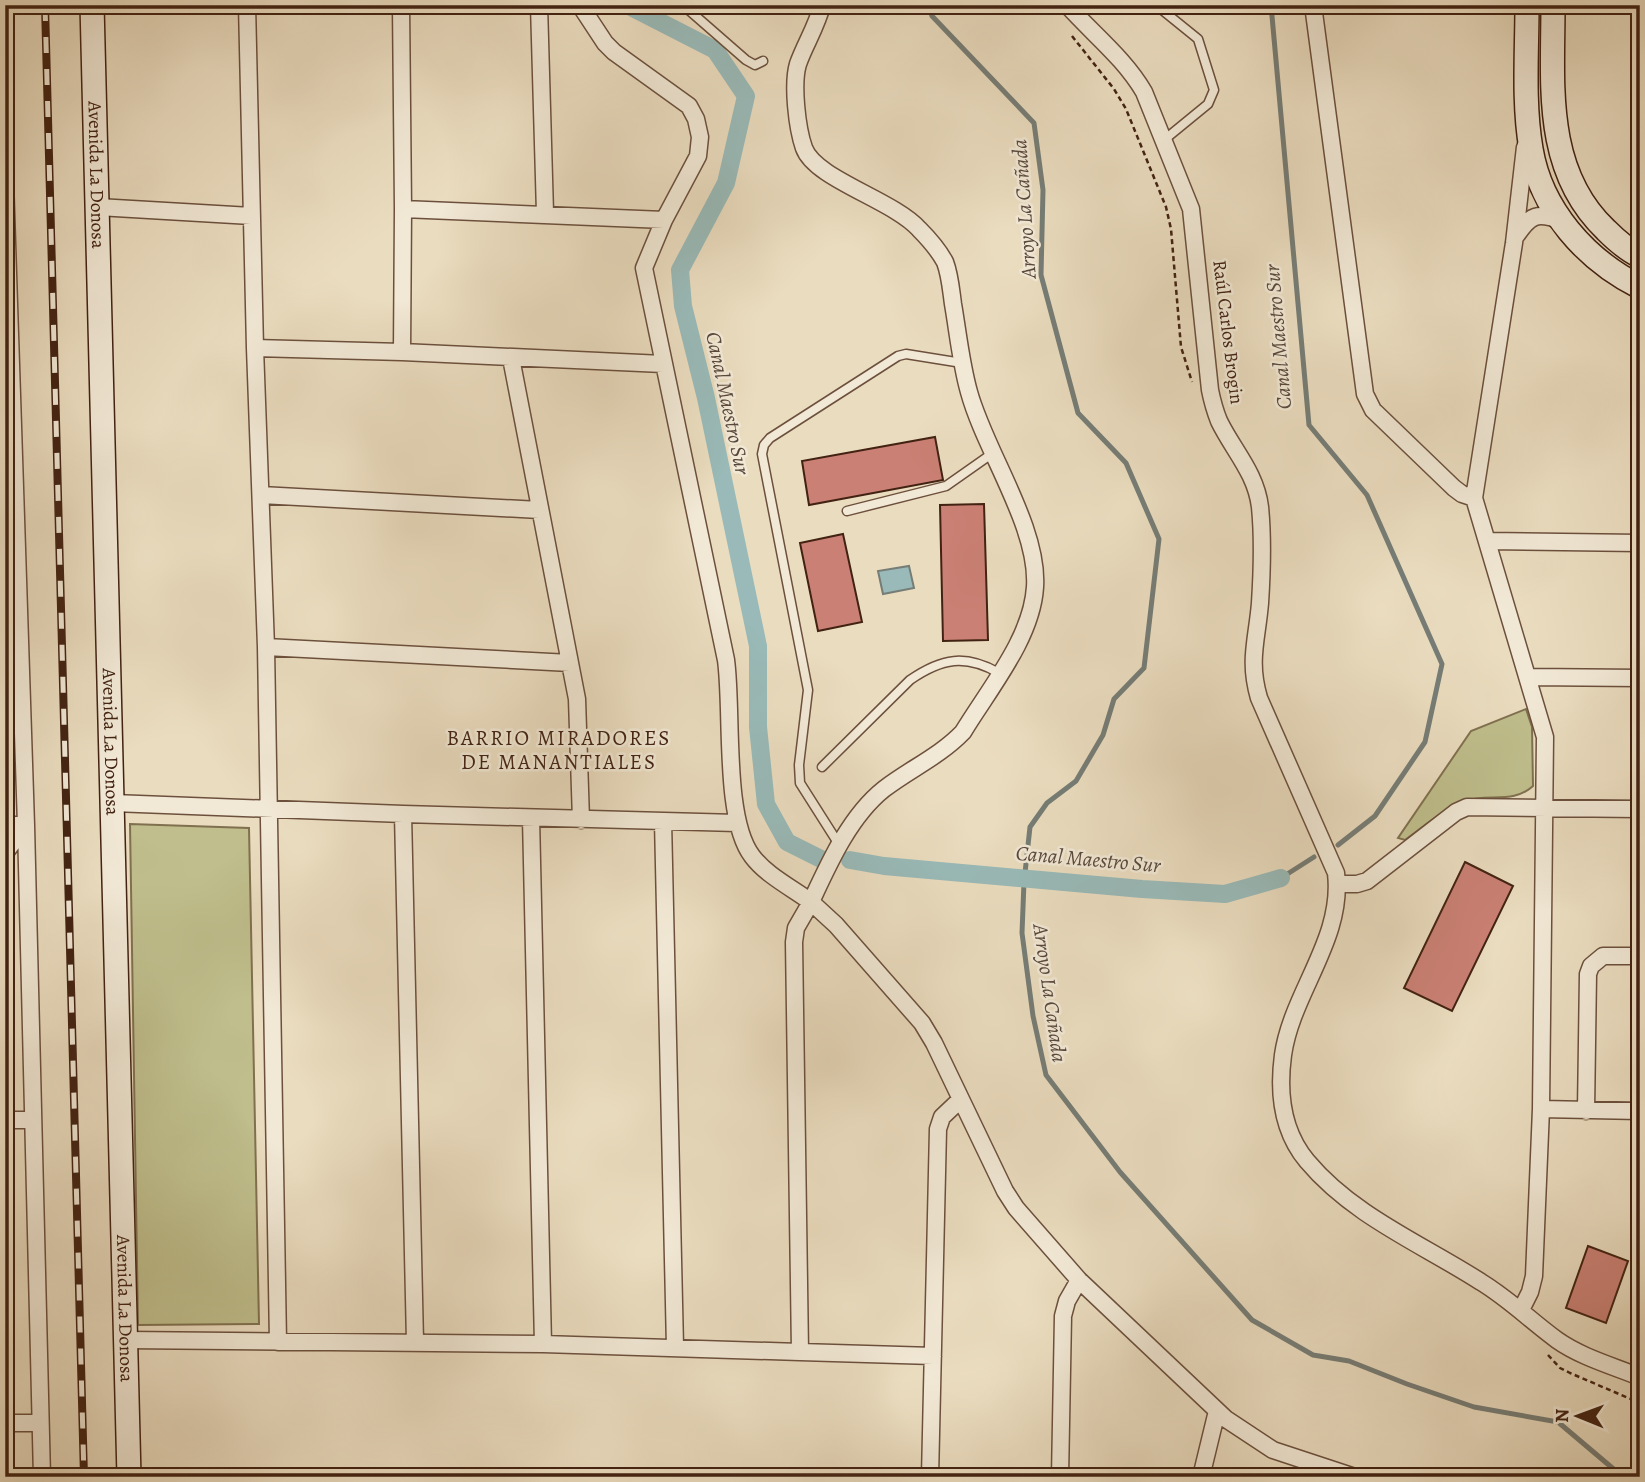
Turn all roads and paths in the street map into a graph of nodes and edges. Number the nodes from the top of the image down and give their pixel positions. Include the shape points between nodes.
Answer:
1 (92, 5) edge
2 (247, 5) edge
3 (401, 5) edge
4 (539, 5) edge
5 (580, 5) edge
6 (683, 5) edge
7 (822, 5) edge
8 (1068, 5) edge
9 (1156, 5) edge
10 (1313, 5) edge
11 (1527, 5) edge
12 (1553, 5) edge
13 (763, 61) dead end
14 (1527, 124) junction
15 (1164, 140) junction
16 (5, 181) edge
17 (98, 207) junction
18 (403, 209) junction
19 (545, 213) junction
20 (251, 216) junction
21 (664, 219) junction
22 (1562, 221) junction
23 (1515, 238) junction
24 (1640, 256) edge
25 (1640, 286) edge
26 (7, 303) edge
27 (255, 348) junction
28 (402, 352) junction
29 (511, 358) junction
30 (663, 363) junction
31 (962, 363) junction
32 (9, 447) edge
33 (993, 453) junction
34 (261, 495) junction
35 (1474, 498) junction
36 (539, 510) junction
37 (847, 510) dead end
38 (1488, 541) junction
39 (1640, 543) edge
40 (12, 571) edge
41 (266, 647) junction
42 (570, 663) junction
43 (999, 673) junction
44 (1529, 677) junction
45 (1640, 678) edge
46 (14, 703) edge
47 (822, 767) dead end
48 (113, 803) junction
49 (1546, 807) junction
50 (1640, 809) edge
51 (269, 810) junction
52 (403, 814) junction
53 (531, 818) junction
54 (581, 820) junction
55 (663, 821) junction
56 (737, 823) junction
57 (5, 825) edge
58 (26, 825) junction
59 (840, 846) junction
60 (5, 853) edge
61 (1337, 884) junction
62 (811, 902) junction
63 (1640, 956) edge
64 (961, 1099) junction
65 (1541, 1109) junction
66 (1586, 1111) junction
67 (1640, 1111) edge
68 (5, 1120) edge
69 (33, 1120) junction
70 (1079, 1280) junction
71 (1521, 1310) junction
72 (125, 1340) junction
73 (278, 1342) junction
74 (415, 1342) junction
75 (543, 1344) junction
76 (675, 1347) junction
77 (800, 1352) junction
78 (933, 1356) junction
79 (1640, 1377) edge
80 (1217, 1411) junction
81 (5, 1423) edge
82 (40, 1423) junction
83 (42, 1477) edge
84 (129, 1477) edge
85 (930, 1477) edge
86 (1060, 1477) edge
87 (1201, 1477) edge
88 (1354, 1477) edge

1 - 17 main road, Avenida La Donosa
2 - 20 street
3 - 18 street
4 - 19 street
5 - 21 street via 614,52 689,106 696,119 698,156
6 - 13 lane via 746,60 755,65
7 - 31 street via 797,65 798,126 804,150 824,171 908,218 944,260
8 - 15 street, Raúl Carlos Brogin via 1130,70
9 - 15 lane via 1198,39 1213,90 1208,104
10 - 35 street via 1365,394 1373,410 1445,479
11 - 14 main road
12 - 24 main road via 1553,109 1567,171 1597,221
14 - 22 main road via 1539,177
14 - 23 street
15 - 61 street, Raúl Carlos Brogin via 1191,209 1214,407 1258,493 1260,604 1252,658 1254,678
16 - 26 street
17 - 20 street
17 - 48 main road, Avenida La Donosa
18 - 19 street
18 - 28 street
19 - 21 street
20 - 27 street
21 - 30 street via 644,268
22 - 23 street via 1535,216
22 - 25 main road via 1597,261
23 - 35 street
26 - 32 street
27 - 28 street
27 - 34 street
28 - 29 street
29 - 30 street
29 - 36 street
30 - 56 street via 726,660
31 - 33 street
31 - 59 lane via 898,356 764,445 762,454 808,690 800,783
32 - 40 street
33 - 37 lane via 946,486
33 - 43 street via 1025,530 1034,561 1035,587 1023,634
34 - 36 street
34 - 41 street
35 - 38 street
36 - 42 street
38 - 39 street
38 - 44 street
40 - 46 street
41 - 42 street
41 - 51 street
42 - 54 street via 579,721
43 - 47 lane via 968,661 946,661 925,670
43 - 59 street via 963,732 882,790
44 - 45 street
44 - 49 street via 1545,737
46 - 58 street
48 - 51 street
48 - 72 main road, Avenida La Donosa
49 - 50 street
49 - 61 street via 1467,807 1367,881
49 - 65 street
51 - 52 street
51 - 73 street
52 - 53 street
52 - 74 street
53 - 54 street
53 - 75 street
54 - 55 street
55 - 56 street
55 - 76 street
56 - 62 street via 751,855
57 - 58 street
58 - 60 street
58 - 69 street
59 - 62 street
61 - 71 street via 1334,920 1284,1052 1282,1105 1291,1135 1306,1160 1359,1209
62 - 64 street via 922,1023
62 - 77 street via 796,928 794,942
63 - 66 street via 1603,956 1588,974
64 - 70 street via 1016,1208
64 - 78 street via 942,1116 938,1129
65 - 66 street
65 - 71 street via 1534,1276
66 - 67 street
68 - 69 street
69 - 82 street
70 - 80 street
70 - 86 street via 1063,1316
71 - 79 street via 1566,1345
72 - 73 street
72 - 84 main road, Avenida La Donosa
73 - 74 street
74 - 75 street
75 - 76 street
76 - 77 street
77 - 78 street
78 - 85 street
80 - 87 street
80 - 88 street via 1273,1450
81 - 82 street
82 - 83 street

